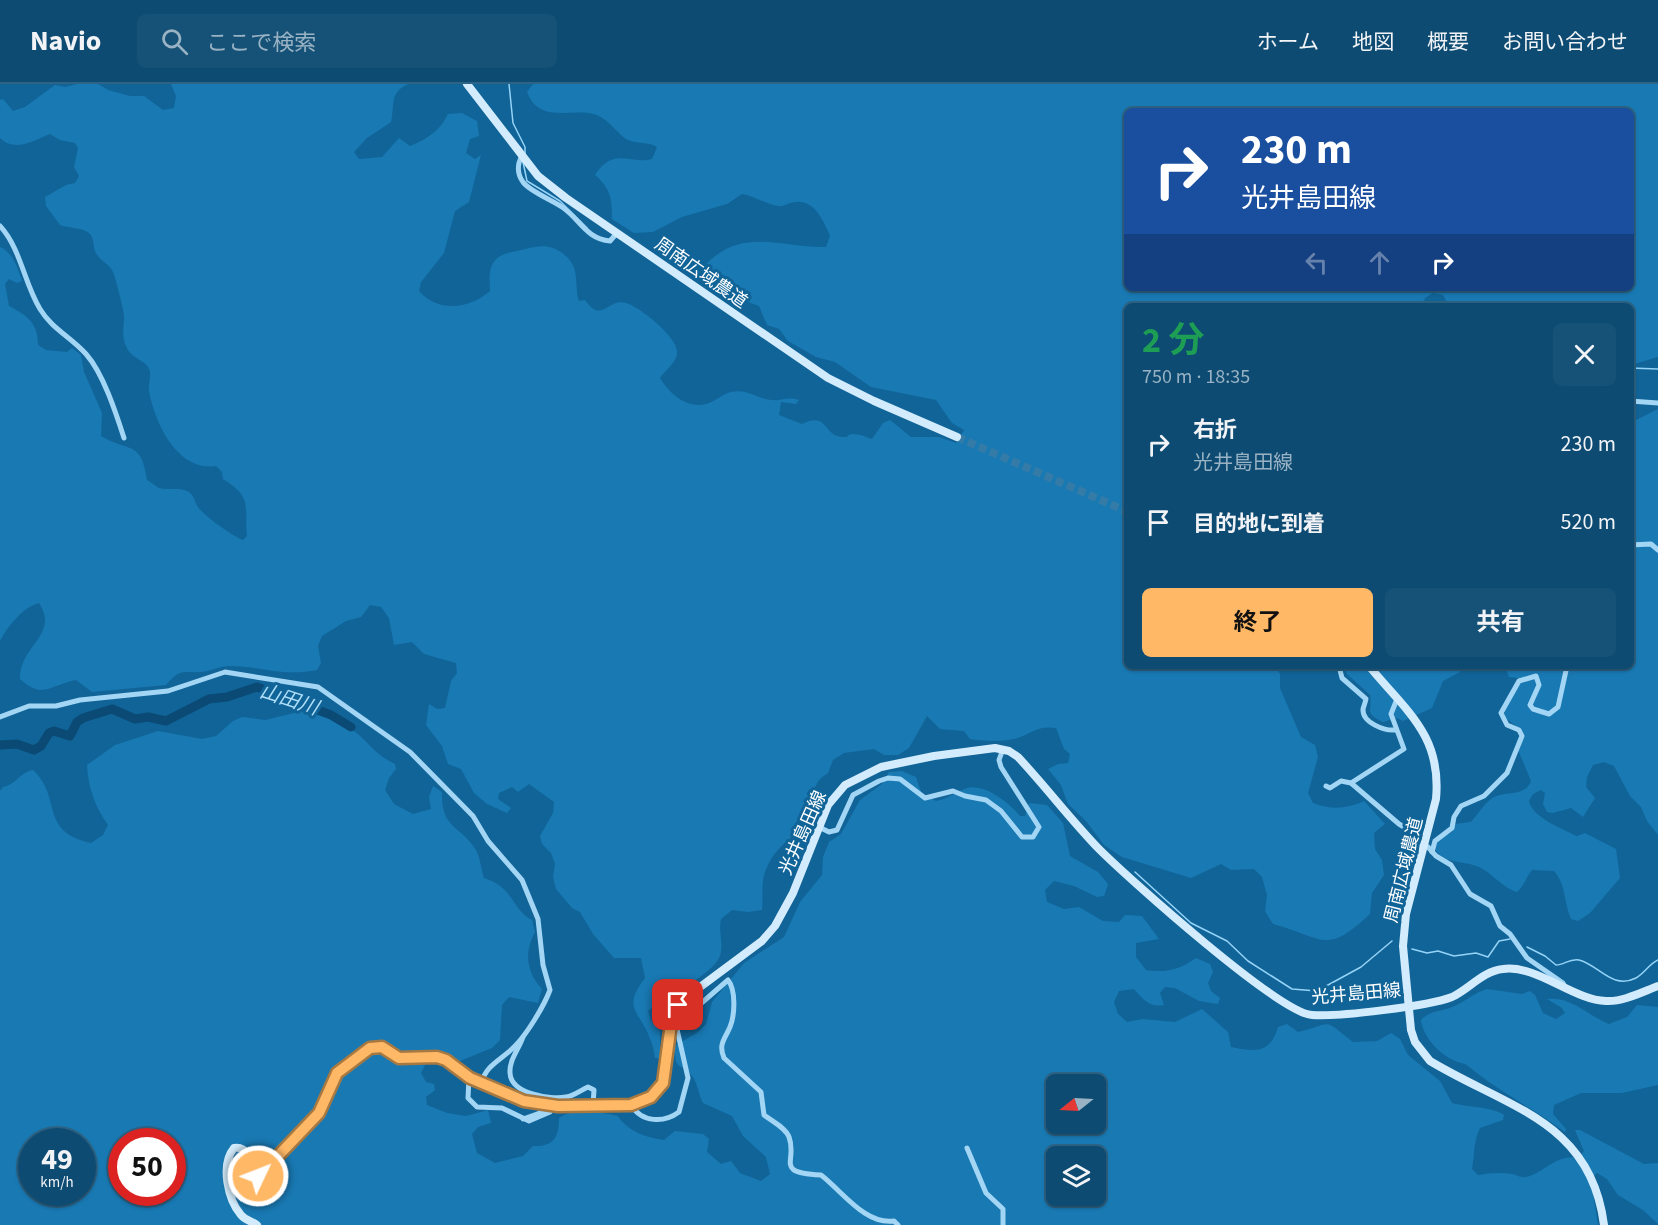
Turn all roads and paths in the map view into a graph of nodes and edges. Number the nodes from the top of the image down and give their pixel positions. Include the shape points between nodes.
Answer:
1 (467, 84) edge
2 (522, 156) junction
3 (0, 226) edge
4 (617, 233) junction
5 (1634, 401) edge
6 (1658, 403) edge
7 (957, 437) tunnel mouth
8 (124, 438) dead end
9 (1634, 545) edge
10 (1658, 550) edge
11 (1340, 669) edge
12 (1371, 669) edge
13 (1566, 669) edge
14 (1397, 699) junction
15 (0, 717) edge
16 (1395, 730) junction
17 (1003, 749) junction
18 (1351, 783) junction
19 (1326, 786) dead end
20 (819, 827) junction
21 (1409, 830) junction
22 (1422, 838) dead end
23 (1425, 849) junction
24 (1432, 852) junction
25 (1658, 986) edge
26 (1565, 987) junction
27 (1408, 1005) junction
28 (673, 1011) junction
29 (524, 1033) junction
30 (470, 1078) junction
31 (481, 1084) junction
32 (593, 1105) junction
33 (631, 1105) junction
34 (549, 1108) junction
35 (967, 1148) dead end
36 (257, 1225) edge
37 (898, 1225) edge
38 (1003, 1225) edge
39 (1604, 1225) edge

1 - 2 main road, 周南広域農道
2 - 4 main road, 周南広域農道 via 538,176
2 - 4 street via 518,170 524,184 563,208 597,240 610,241
3 - 8 street via 9,236 44,315 91,362
4 - 7 main road, 周南広域農道 via 828,378
5 - 6 street
9 - 10 street via 1651,544
11 - 16 street via 1342,678 1366,699 1366,717 1380,728
12 - 14 main road, 周南広域農道
13 - 24 street via 1558,707 1549,714 1530,705 1539,685 1536,676 1519,681 1501,712 1507,725 1519,730 1522,736 1507,772 1484,796 1461,806 1452,828 1435,841
14 - 16 street via 1391,714
14 - 23 main road, 周南広域農道 via 1423,731 1436,761 1436,799
15 - 29 street via 29,706 168,691 225,672 326,691 410,752 473,816 483,834 522,880 534,905 550,985 543,1006
16 - 18 street via 1404,749
17 - 20 main road, 光井島田線 via 934,756 866,772 836,793
17 - 20 street via 1001,767 1039,827 1033,837 1022,837 986,800 953,791 926,798 894,778 873,783 854,795 837,830 829,832
17 - 27 main road, 光井島田線 via 1018,757 1100,850 1156,902 1293,1010 1312,1015
18 - 19 street via 1341,781 1330,788
18 - 21 street
20 - 28 main road, 光井島田線 via 775,927
21 - 22 street
21 - 23 street via 1411,839
23 - 24 street
23 - 27 main road, 周南広域農道 via 1403,928
24 - 26 street via 1451,865 1470,894 1491,906 1500,926 1527,958
25 - 26 main road, 光井島田線 via 1604,1001
26 - 27 main road, 光井島田線 via 1512,968 1502,969 1453,996
27 - 39 main road, 周南広域農道 via 1415,1042 1430,1061 1552,1128 1575,1149 1598,1192
28 - 33 main road via 663,1083 651,1097
28 - 33 street via 688,1078 679,1112 661,1121 653,1120
28 - 37 street via 681,1015 690,1013 728,980 732,985 731,1025 721,1051 761,1092 764,1115 787,1132 791,1139 789,1161 794,1170 821,1175 853,1205 879,1222 894,1221
29 - 31 street via 488,1069
29 - 32 street via 510,1068 517,1087 535,1094 567,1097 588,1087 595,1093
30 - 31 main road
30 - 34 street via 467,1091 477,1107 502,1108 522,1119
30 - 36 main road via 437,1057 399,1058 382,1047 370,1048 337,1073 319,1113 277,1157 265,1178 258,1176 243,1148 234,1148 230,1153 229,1190 243,1218
31 - 34 main road
32 - 33 main road
32 - 34 main road
35 - 38 street via 986,1192 1003,1209

